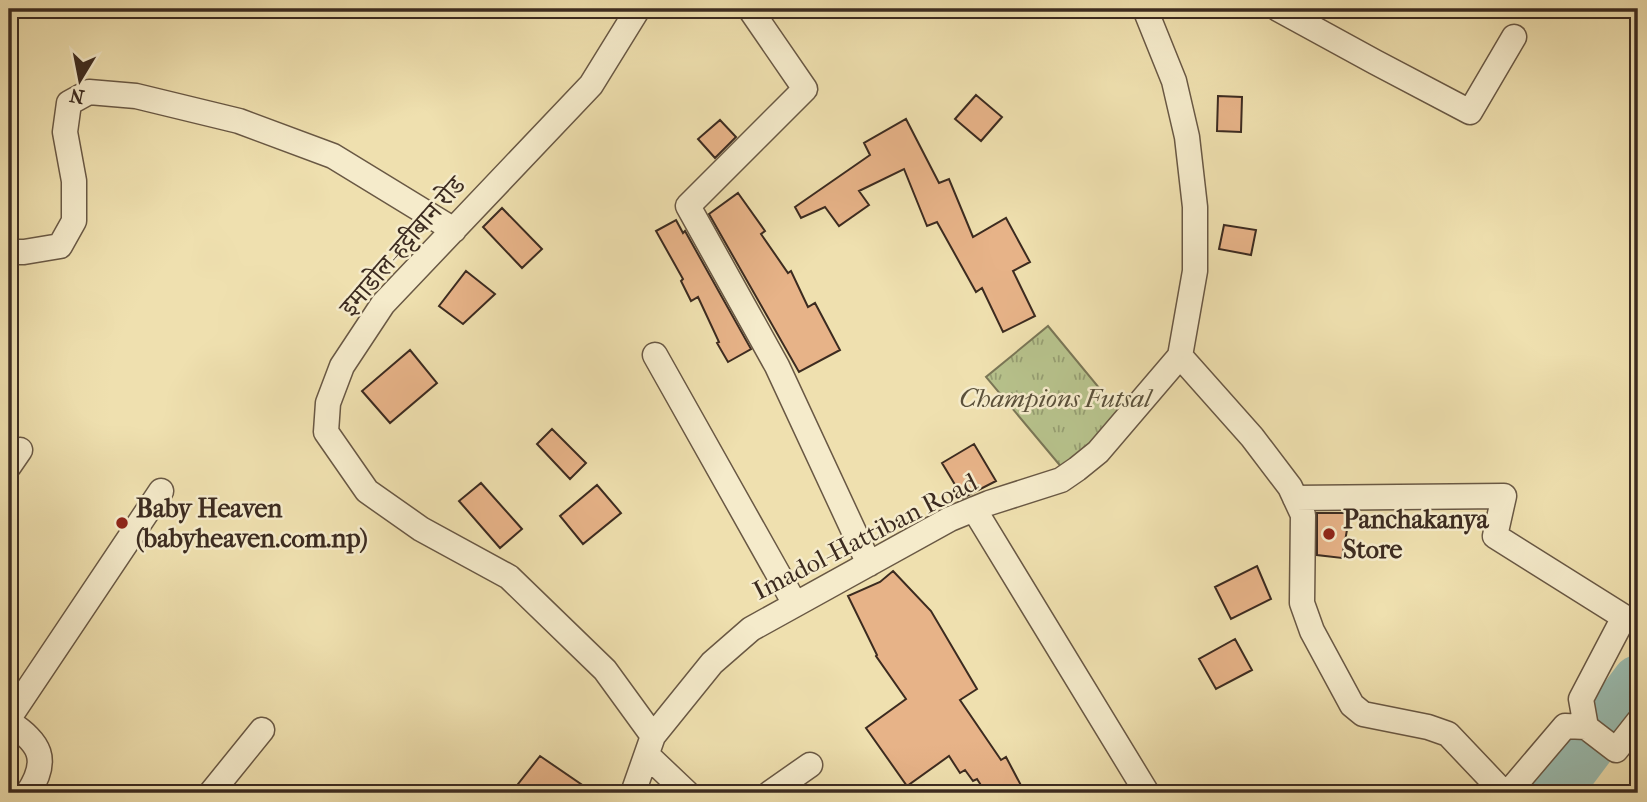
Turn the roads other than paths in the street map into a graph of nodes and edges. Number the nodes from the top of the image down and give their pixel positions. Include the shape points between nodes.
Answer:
1 (638, 9) edge
2 (750, 9) edge
3 (1145, 9) edge
4 (1279, 9) edge
5 (1514, 37) dead end
6 (454, 230) junction
7 (9, 252) edge
8 (655, 355) dead end
9 (1180, 356) junction
10 (161, 491) dead end
11 (1295, 498) junction
12 (974, 509) junction
13 (869, 564) junction
14 (795, 604) junction
15 (9, 720) edge
16 (1638, 722) edge
17 (1586, 727) junction
18 (262, 730) dead end
19 (651, 746) junction
20 (810, 765) dead end
21 (28, 793) edge
22 (211, 793) edge
23 (633, 793) edge
24 (687, 793) edge
25 (770, 793) edge
26 (1147, 793) edge
27 (1506, 793) edge

1 - 6 street, इमाडोल-हट्टीबान रोड via 591,85
2 - 13 street via 805,89 688,206 777,366
3 - 9 street via 1174,81 1194,195 1195,271
4 - 5 street via 1470,111
6 - 7 street via 333,156 239,121 136,96 89,92 69,103 65,132 74,181 74,221 60,246
6 - 19 street, इमाडोल-हट्टीबान रोड via 383,304 342,366 328,403 326,432 367,491 421,529 509,577 605,670
8 - 14 street
9 - 11 street via 1252,438
9 - 12 street, Imadol-Hattiban Road via 1098,452 1077,469 1061,480
10 - 15 street
11 - 17 street via 1504,496 1495,536 1624,617 1581,699
11 - 27 street via 1303,515 1303,603 1312,631 1352,705 1363,714 1448,734
12 - 13 street, Imadol-Hattiban Road
12 - 26 street
13 - 14 street, Imadol-Hattiban Road
14 - 19 street, Imadol-Hattiban Road via 751,629 712,663
15 - 21 street via 34,742 40,759 39,776
16 - 17 street via 1616,750
17 - 27 street via 1565,726
18 - 22 street
19 - 23 street
19 - 24 street, इमाडोल-हट्टीबान रोड
20 - 25 street

